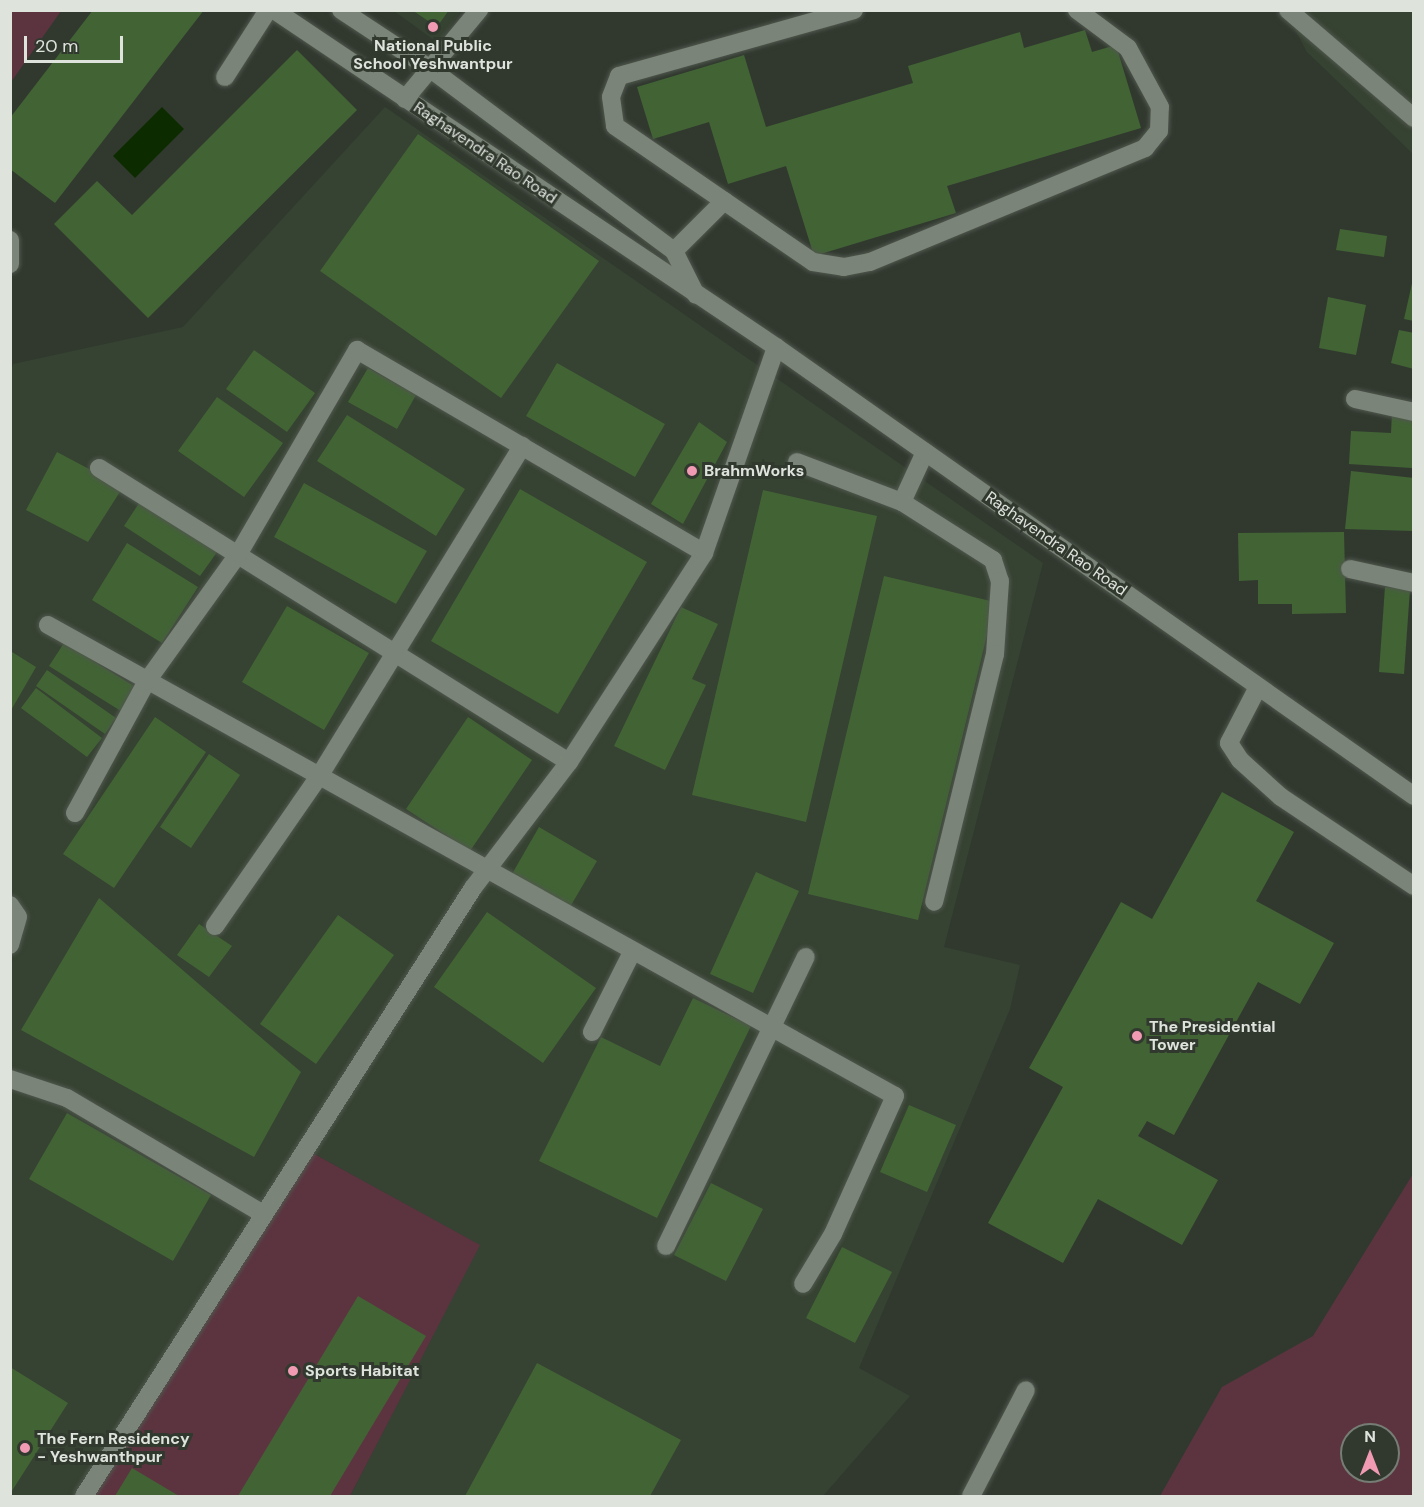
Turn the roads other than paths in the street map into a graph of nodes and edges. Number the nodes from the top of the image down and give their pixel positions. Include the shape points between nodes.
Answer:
1 (268, 10) edge
2 (274, 10) edge
3 (341, 10) edge
4 (479, 10) edge
5 (854, 10) edge
6 (1077, 10) edge
7 (1288, 10) edge
8 (432, 70) junction
9 (225, 77) dead end
10 (405, 99) junction
11 (1413, 118) edge
12 (724, 201) junction
13 (10, 240) edge
14 (674, 251) junction
15 (10, 264) edge
16 (696, 295) junction
17 (776, 347) junction
18 (1355, 399) dead end
19 (1413, 412) edge
20 (522, 447) junction
21 (925, 452) junction
22 (797, 462) dead end
23 (99, 468) dead end
24 (902, 502) junction
25 (239, 554) junction
26 (704, 554) junction
27 (1350, 569) dead end
28 (1413, 583) edge
29 (48, 625) dead end
30 (394, 654) junction
31 (147, 681) junction
32 (1258, 687) junction
33 (569, 762) junction
34 (318, 778) junction
35 (1413, 796) edge
36 (75, 813) dead end
37 (485, 872) junction
38 (1413, 886) edge
39 (934, 902) dead end
40 (10, 905) edge
41 (215, 926) dead end
42 (10, 945) edge
43 (632, 952) junction
44 (806, 957) dead end
45 (773, 1030) junction
46 (592, 1032) dead end
47 (10, 1079) edge
48 (263, 1214) junction
49 (666, 1246) dead end
50 (803, 1284) dead end
51 (1026, 1390) dead end
52 (84, 1497) edge
53 (970, 1497) edge

1 - 9 street
2 - 10 street, Raghavendra Rao Road
3 - 8 street, Raghavendra Rao Road
4 - 8 street
5 - 12 street via 619,76 611,97 615,126
6 - 12 street via 1128,48 1160,107 1160,130 1145,148 870,262 844,267 813,262
7 - 11 street
8 - 10 street
8 - 14 street, Raghavendra Rao Road
10 - 16 street, Raghavendra Rao Road
12 - 14 street
13 - 15 street
14 - 16 street, Raghavendra Rao Road
16 - 17 street, Raghavendra Rao Road
17 - 21 street, Raghavendra Rao Road
17 - 26 street
18 - 19 street
20 - 25 street via 357,351
20 - 26 street
20 - 30 street
21 - 24 street
21 - 32 street, Raghavendra Rao Road
22 - 24 street
23 - 25 street
24 - 39 street via 993,560 1000,581 995,654
25 - 30 street
25 - 31 street
26 - 33 street
27 - 28 street
29 - 31 street
30 - 33 street
30 - 34 street
31 - 34 street
31 - 36 street
32 - 35 street, Raghavendra Rao Road
32 - 38 street via 1229,743 1240,760 1281,797
33 - 37 street
34 - 37 street
34 - 41 street
37 - 43 street
37 - 48 street
40 - 42 street via 18,917
43 - 45 street
43 - 46 street
44 - 45 street
45 - 49 street
45 - 50 street via 895,1096 833,1234
47 - 48 street via 67,1098
48 - 52 street
51 - 53 street

